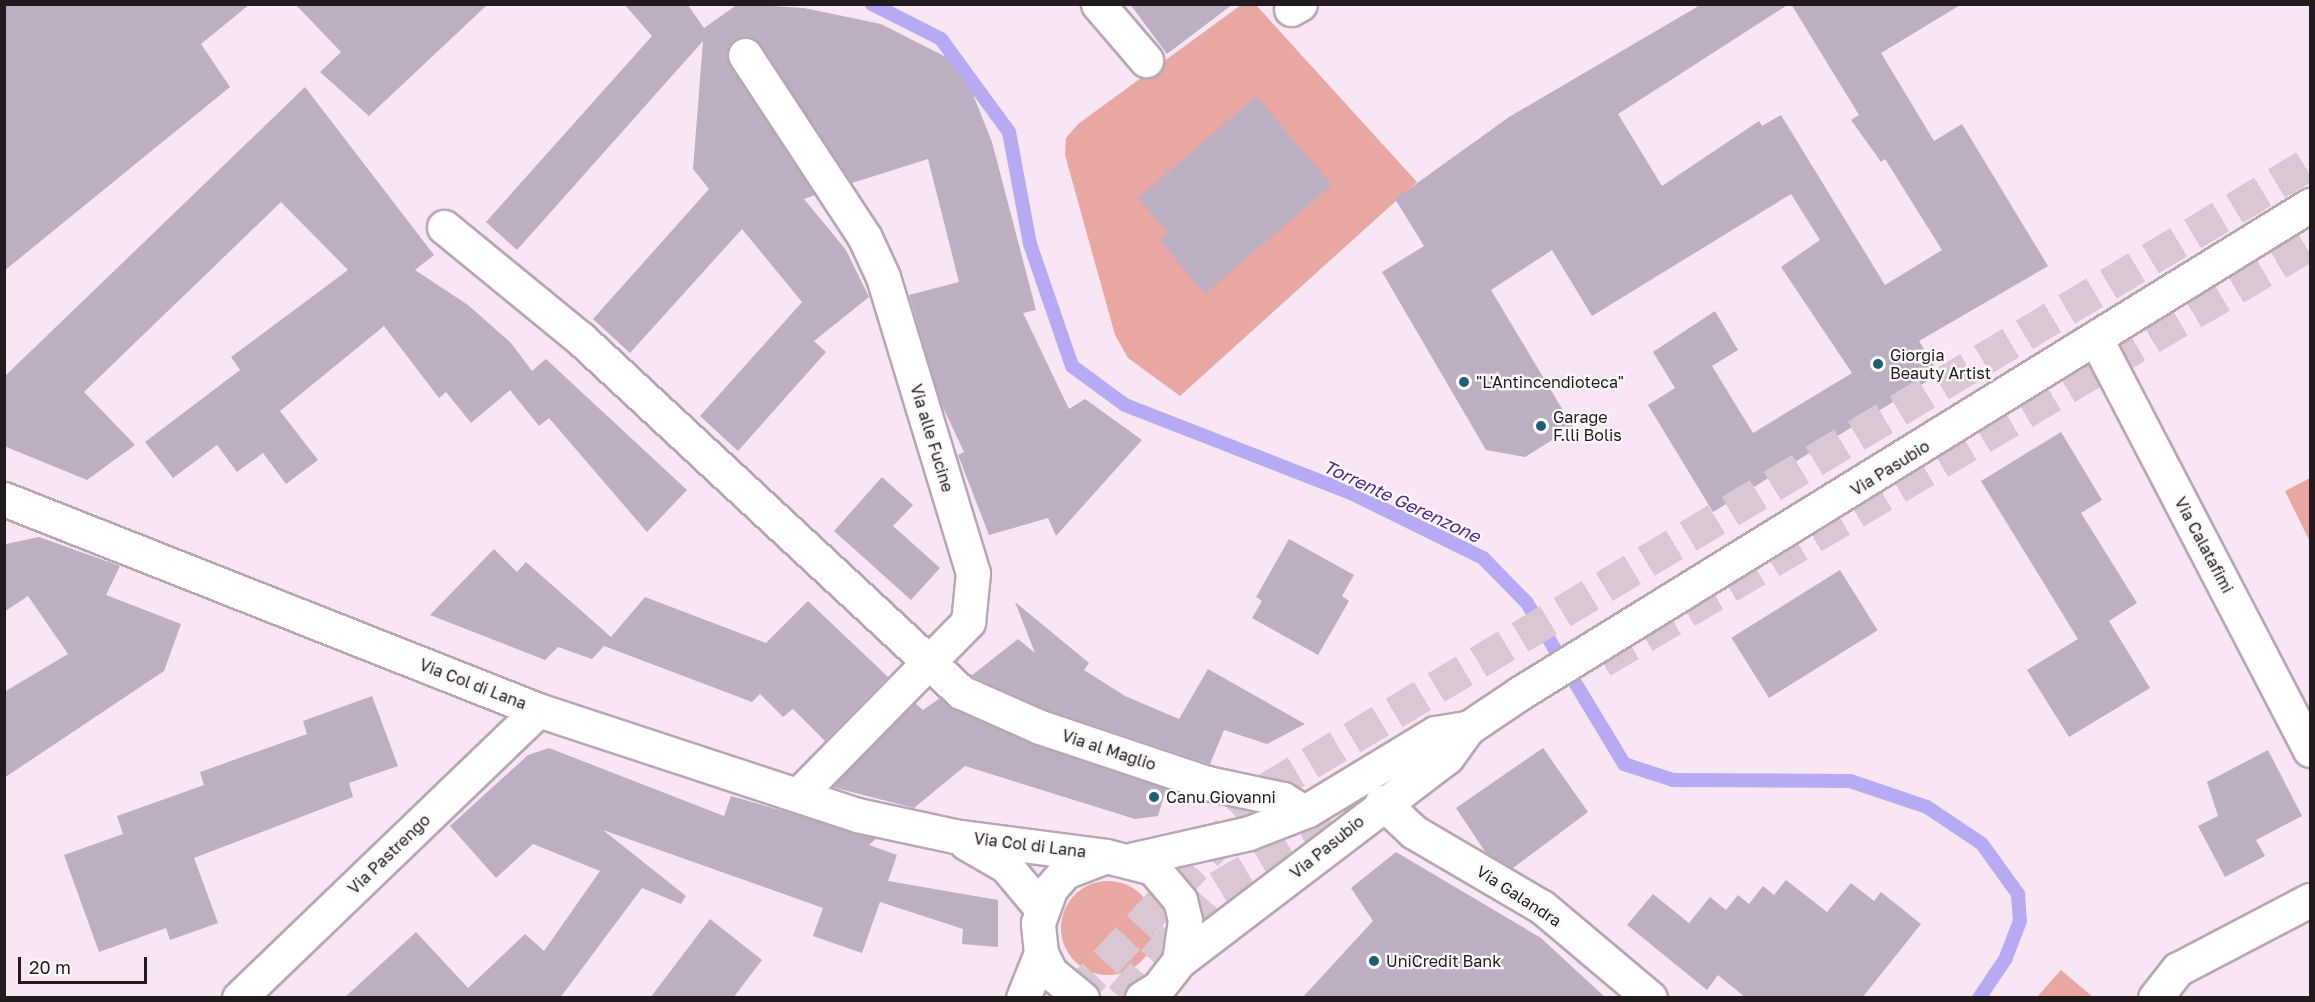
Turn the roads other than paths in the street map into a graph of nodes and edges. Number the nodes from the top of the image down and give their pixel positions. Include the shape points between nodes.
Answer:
1 (1098, 4) edge
2 (745, 56) dead end
3 (1146, 60) dead end
4 (2310, 205) edge
5 (444, 227) dead end
6 (2097, 341) junction
7 (12, 510) edge
8 (929, 661) junction
9 (538, 710) junction
10 (1468, 728) junction
11 (2310, 750) edge
12 (800, 793) junction
13 (1382, 802) junction
14 (1302, 811) junction
15 (954, 836) junction
16 (1120, 857) junction
17 (2310, 900) edge
18 (1041, 908) junction
19 (1041, 952) junction
20 (1179, 961) junction
21 (245, 996) edge
22 (1023, 998) edge
23 (1082, 998) edge
24 (1142, 998) edge
25 (1650, 998) edge
26 (2155, 998) edge

1 - 3 street
2 - 8 street, Via alle Fucine via 865,238 883,276 973,573 968,622
4 - 6 street, Via Pasubio
5 - 8 street, Via al Maglio via 581,339
6 - 10 street, Via Pasubio
6 - 11 street, Via Calatafimi
7 - 9 street, Via Col di Lana
8 - 12 street, Via alle Fucine
8 - 14 street, Via al Maglio via 961,692 999,712 1207,783 1283,799
9 - 12 street, Via Col di Lana
9 - 21 street, Via Pastrengo
10 - 13 street, Via Pasubio via 1447,756
10 - 14 street, Via Pasubio via 1435,733
12 - 15 street, Via Col di Lana via 857,815
13 - 20 street, Via Pasubio
13 - 25 street, Via Galandra via 1414,832 1542,907
14 - 16 street, Via Pasubio via 1249,833
15 - 16 street, Via Col di Lana
15 - 18 street, Via Col di Lana via 1006,866
16 - 18 street via 1065,872
16 - 20 street via 1153,868 1180,900 1185,920
17 - 26 street via 2178,969
18 - 19 street
19 - 22 street
19 - 23 street via 1051,973
20 - 24 street, Via Pasubio via 1158,988

